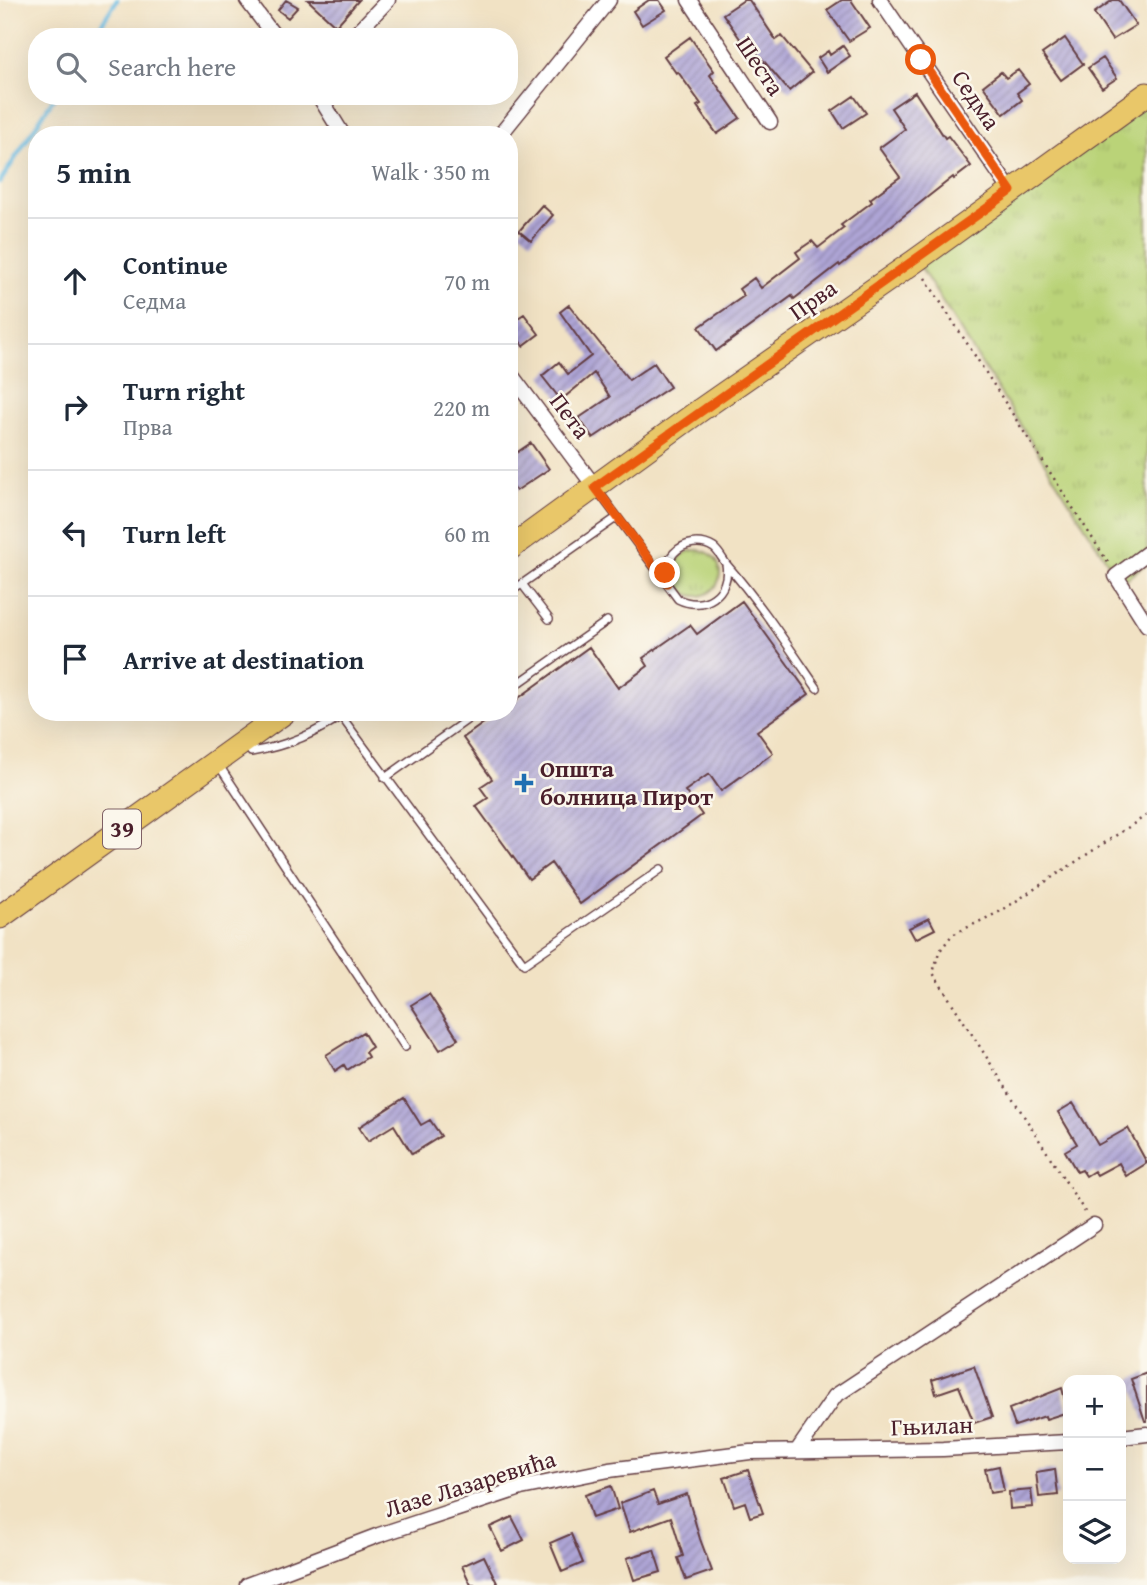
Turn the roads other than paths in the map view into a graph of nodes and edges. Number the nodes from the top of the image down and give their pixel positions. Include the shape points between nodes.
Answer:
1 (247, 0) edge
2 (388, 0) edge
3 (609, 0) edge
4 (689, 0) edge
5 (880, 0) edge
6 (268, 28) edge
7 (362, 28) edge
8 (1147, 94) edge
9 (325, 105) edge
10 (770, 122) dead end
11 (337, 126) edge
12 (507, 126) edge
13 (1011, 191) junction
14 (518, 384) edge
15 (595, 487) junction
16 (616, 518) junction
17 (518, 543) edge
18 (1147, 553) edge
19 (726, 564) junction
20 (667, 583) junction
21 (522, 584) junction
22 (518, 587) edge
23 (549, 619) dead end
24 (607, 621) dead end
25 (1147, 625) edge
26 (518, 684) edge
27 (817, 688) dead end
28 (273, 721) edge
29 (330, 721) edge
30 (348, 721) edge
31 (465, 721) edge
32 (244, 742) junction
33 (217, 761) junction
34 (385, 778) junction
35 (661, 869) dead end
36 (0, 917) edge
37 (405, 1046) dead end
38 (1094, 1225) road end
39 (1147, 1434) edge
40 (1126, 1436) edge
41 (1063, 1442) edge
42 (797, 1451) junction
43 (247, 1585) edge

1 - 6 street
2 - 7 street
3 - 12 street
4 - 10 street, Шеста
5 - 13 street, Седма
8 - 13 main road, Прва
9 - 11 street
13 - 15 main road, Прва
14 - 15 street, Пета
15 - 16 lane
15 - 17 main road, Прва
16 - 20 lane
16 - 21 lane
18 - 25 street via 1116,576
19 - 20 lane via 726,583 706,603 687,603 671,592
19 - 20 lane via 712,547 692,543 673,553 665,573
19 - 27 lane
21 - 22 lane
21 - 23 lane
24 - 26 lane
28 - 32 main road, 39
29 - 32 lane via 288,744 251,752
30 - 34 lane
31 - 34 lane
32 - 33 main road, 39
33 - 36 main road, 39
33 - 37 lane
34 - 35 lane via 524,964
38 - 42 street via 835,1395
39 - 40 street
41 - 42 street, Гњилан
42 - 43 street, Лазе Лазаревића via 750,1452 622,1468 521,1488

